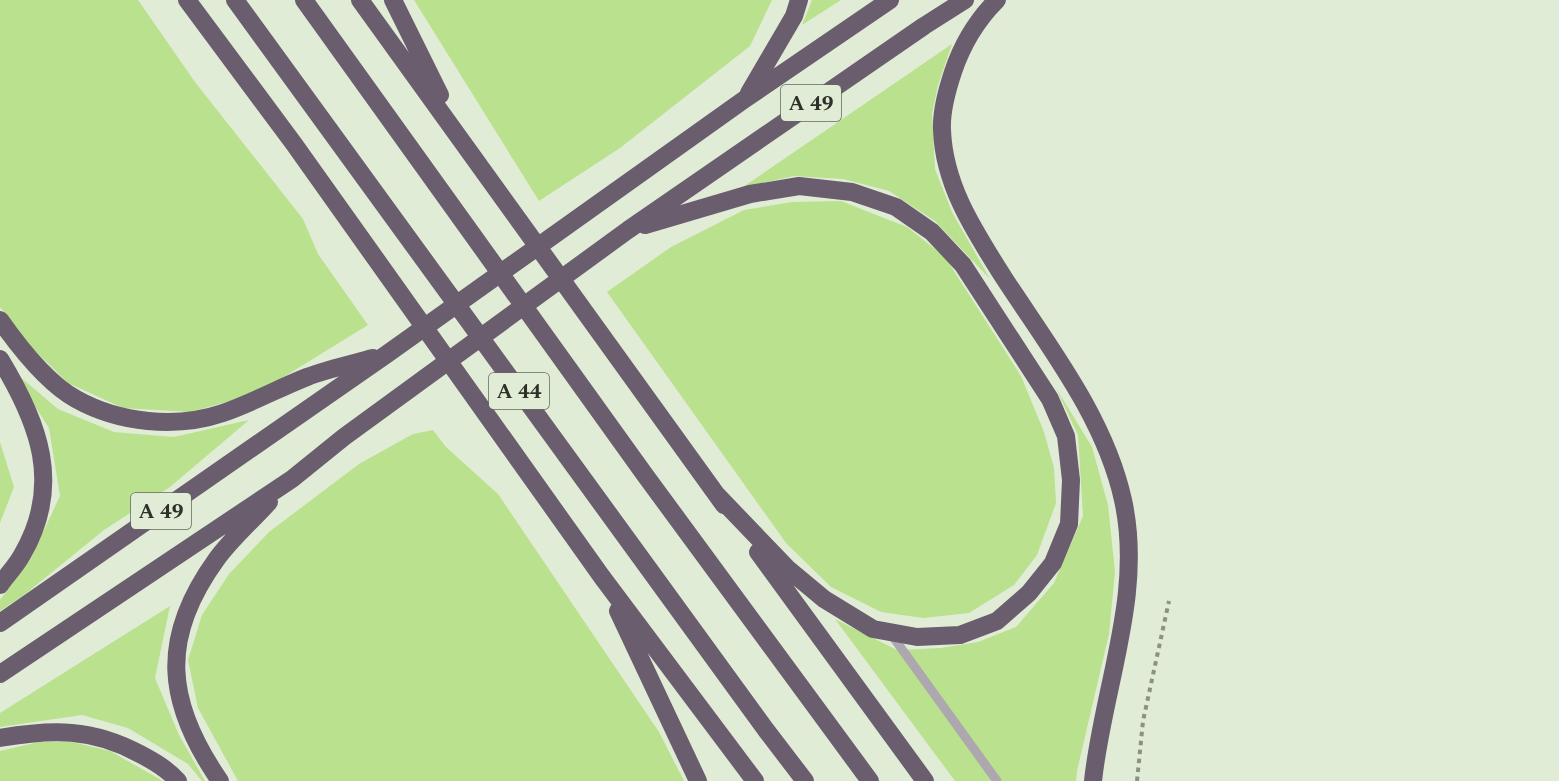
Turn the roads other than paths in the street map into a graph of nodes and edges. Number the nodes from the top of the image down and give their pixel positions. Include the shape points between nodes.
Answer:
1 (187, 0) edge
2 (235, 0) edge
3 (304, 0) edge
4 (360, 0) edge
5 (393, 0) edge
6 (799, 0) edge
7 (890, 0) edge
8 (965, 0) edge
9 (997, 0) edge
10 (746, 99) junction
11 (469, 150) junction
12 (662, 214) junction
13 (0, 320) edge
14 (387, 354) junction
15 (0, 359) edge
16 (292, 478) junction
17 (717, 495) junction
18 (602, 577) junction
19 (0, 585) edge
20 (0, 622) edge
21 (889, 632) junction
22 (0, 674) edge
23 (0, 738) edge
24 (178, 781) edge
25 (220, 781) edge
26 (698, 781) edge
27 (755, 781) edge
28 (805, 781) edge
29 (870, 781) edge
30 (925, 781) edge
31 (997, 781) edge
32 (1093, 781) edge

1 - 18 highway via 308,163
2 - 28 highway, A 44
3 - 29 highway, A 44
4 - 11 highway
5 - 11 highway
6 - 10 highway via 794,16
7 - 10 highway, A 49
8 - 12 highway, A 49
9 - 32 highway via 981,16 958,58 946,94 942,128 946,162 957,198 976,235 1094,423 1123,499 1130,538 1130,580
10 - 14 highway, A 49
11 - 17 highway
12 - 16 highway, A 49 via 628,230
12 - 21 highway via 798,186 852,192 896,207 932,232 963,266 1050,399 1066,436 1071,480 1069,524 1053,562 1029,593 997,621 960,635 917,637
13 - 14 highway via 47,376 75,399 112,415 148,422 221,414 308,376
14 - 20 highway, A 49
15 - 19 highway via 31,418 43,456 45,488 37,522 22,555
16 - 22 highway, A 49
16 - 25 highway via 217,558 184,614 176,651 177,685 205,760
17 - 21 highway via 788,569 824,599 873,629
17 - 30 highway
18 - 26 highway
18 - 27 highway
21 - 31 lane
23 - 24 highway via 38,731 101,737 166,768

